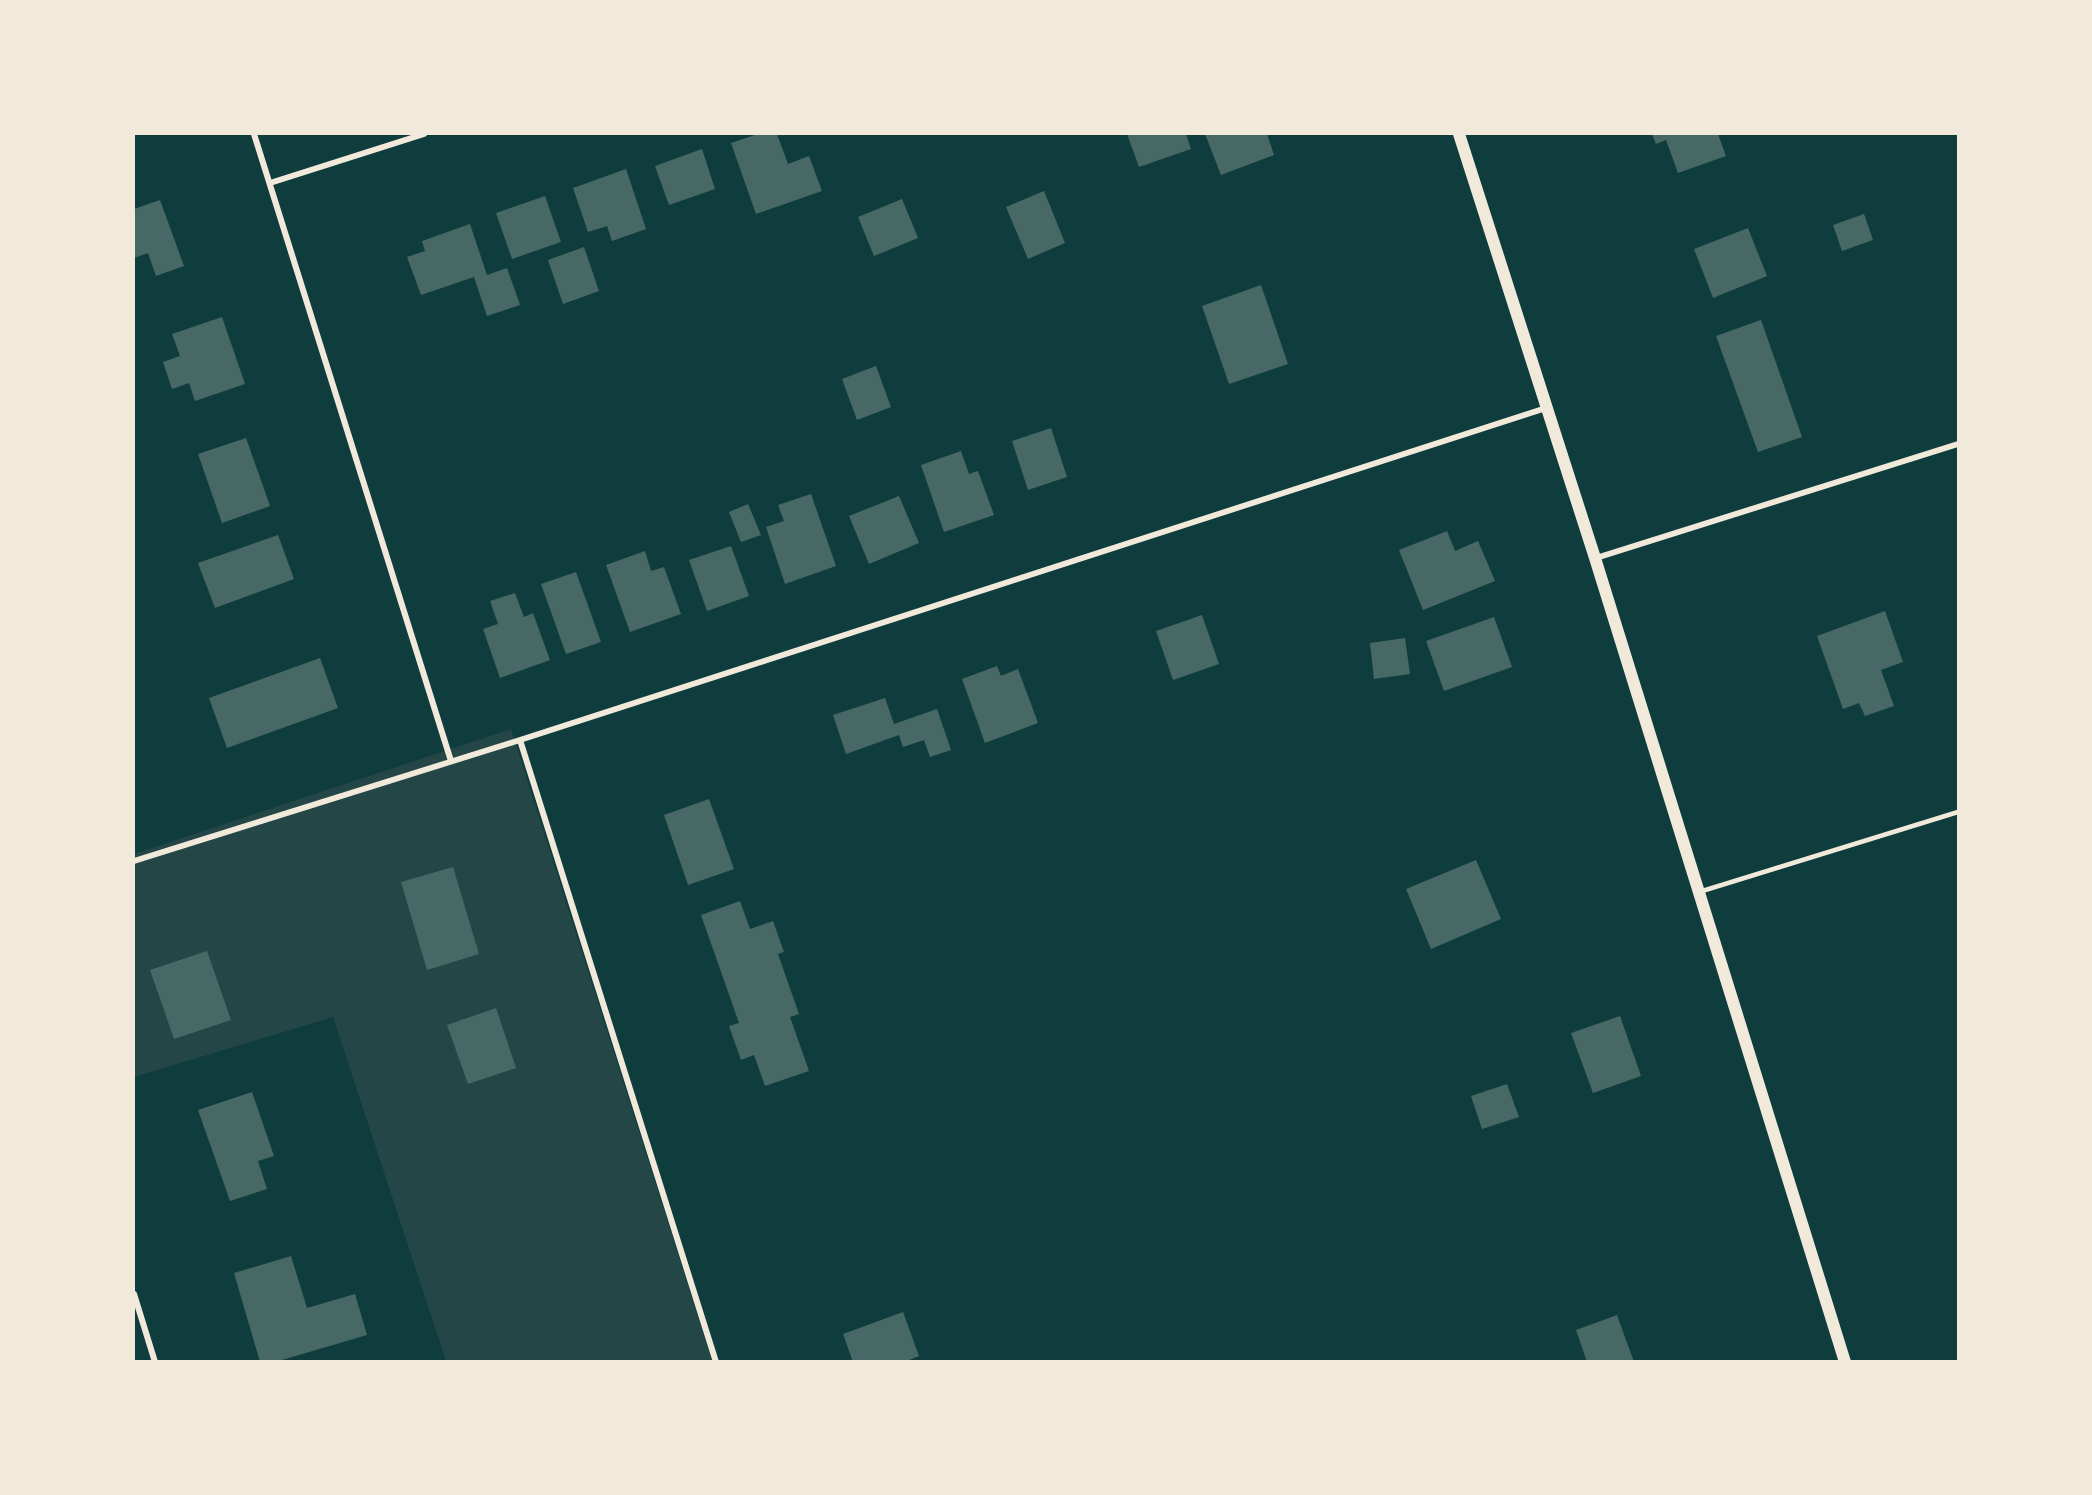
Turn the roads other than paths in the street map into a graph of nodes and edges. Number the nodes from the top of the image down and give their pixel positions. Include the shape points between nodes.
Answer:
1 (254, 134) edge
2 (424, 134) edge
3 (1459, 134) edge
4 (270, 183) junction
5 (1546, 408) junction
6 (1959, 444) edge
7 (1595, 558) junction
8 (520, 740) junction
9 (451, 761) junction
10 (1959, 812) edge
11 (134, 861) edge
12 (1699, 892) junction
13 (134, 1294) edge
14 (155, 1362) edge
15 (716, 1362) edge
16 (1845, 1362) edge

1 - 4 street
2 - 4 street
3 - 5 main road
4 - 9 street
5 - 7 main road
5 - 8 street
6 - 7 street
7 - 12 main road
8 - 9 street
8 - 15 street
9 - 11 street
10 - 12 lane
12 - 16 main road
13 - 14 street

